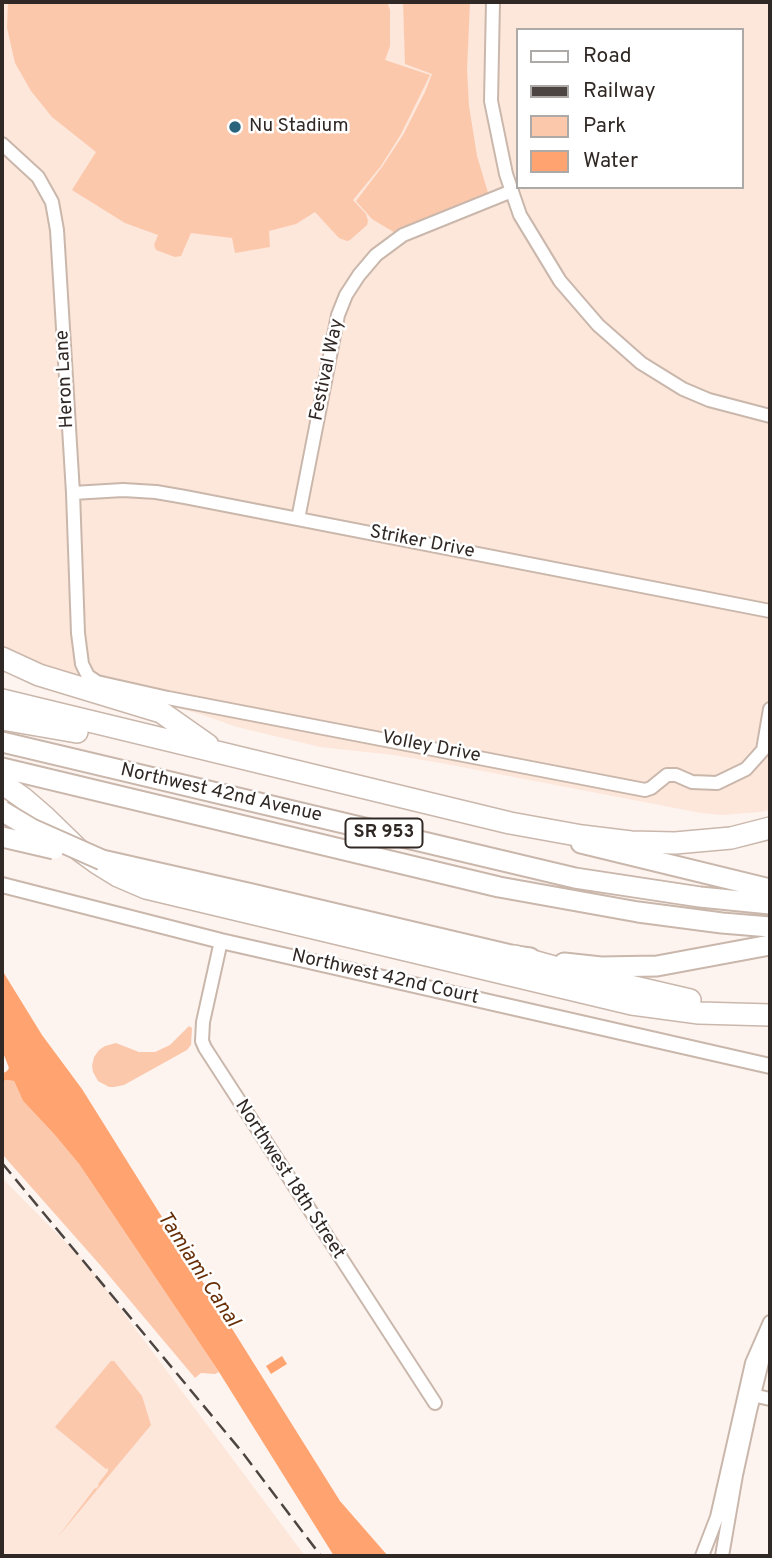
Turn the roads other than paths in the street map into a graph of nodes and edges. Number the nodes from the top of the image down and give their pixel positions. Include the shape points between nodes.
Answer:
1 (493, 2) edge
2 (2, 144) edge
3 (512, 191) junction
4 (770, 416) edge
5 (73, 493) junction
6 (298, 519) junction
7 (770, 611) edge
8 (78, 633) joint
9 (2, 658) edge
10 (2, 700) edge
11 (770, 709) edge
12 (2, 719) edge
13 (148, 736) junction
14 (2, 742) edge
15 (218, 753) junction
16 (2, 768) edge
17 (2, 783) edge
18 (2, 811) edge
19 (510, 823) junction
20 (770, 828) edge
21 (2, 837) edge
22 (102, 860) junction
23 (2, 884) edge
24 (770, 889) edge
25 (770, 904) edge
26 (770, 927) edge
27 (221, 940) junction
28 (770, 945) edge
29 (515, 956) junction
30 (770, 1014) edge
31 (770, 1066) edge
32 (770, 1322) edge
33 (770, 1341) edge
34 (759, 1375) edge
35 (749, 1394) junction
36 (770, 1399) edge
37 (435, 1403) dead end
38 (702, 1556) edge
39 (722, 1556) edge

1 - 3 street via 491,101
2 - 5 street, Heron Lane via 38,177 52,202
3 - 4 street via 520,215 561,281 598,326 641,363 683,388 709,401
3 - 6 street, Festival Way via 403,235 359,275 338,315
5 - 6 street, Striker Drive via 156,492
5 - 8 street, Heron Lane
6 - 7 street, Striker Drive
8 - 11 street, Volley Drive via 82,664 97,682 645,790 667,775 717,783 747,769 763,750
9 - 15 highway via 39,675 161,712
10 - 13 highway
12 - 13 highway via 104,736
13 - 15 highway
14 - 25 highway, Northwest 42nd Avenue / SR 953 via 575,878
15 - 19 highway
16 - 26 highway, Northwest 42nd Avenue / SR 953 via 499,887 638,912
17 - 30 highway via 79,850 146,888 632,1004 699,1013
18 - 22 highway, bridge via 32,830
19 - 20 highway via 647,843 731,838
19 - 24 highway
21 - 22 highway, bridge
22 - 29 highway
23 - 27 street, Northwest 42nd Court
27 - 31 street, Northwest 42nd Court
27 - 37 street, Northwest 18th Street via 203,1021 205,1048
28 - 29 highway via 644,967 601,967
29 - 30 highway via 678,997
32 - 34 street via 758,1347
33 - 34 street
34 - 35 street
35 - 36 street
35 - 38 street via 717,1517
35 - 39 street

